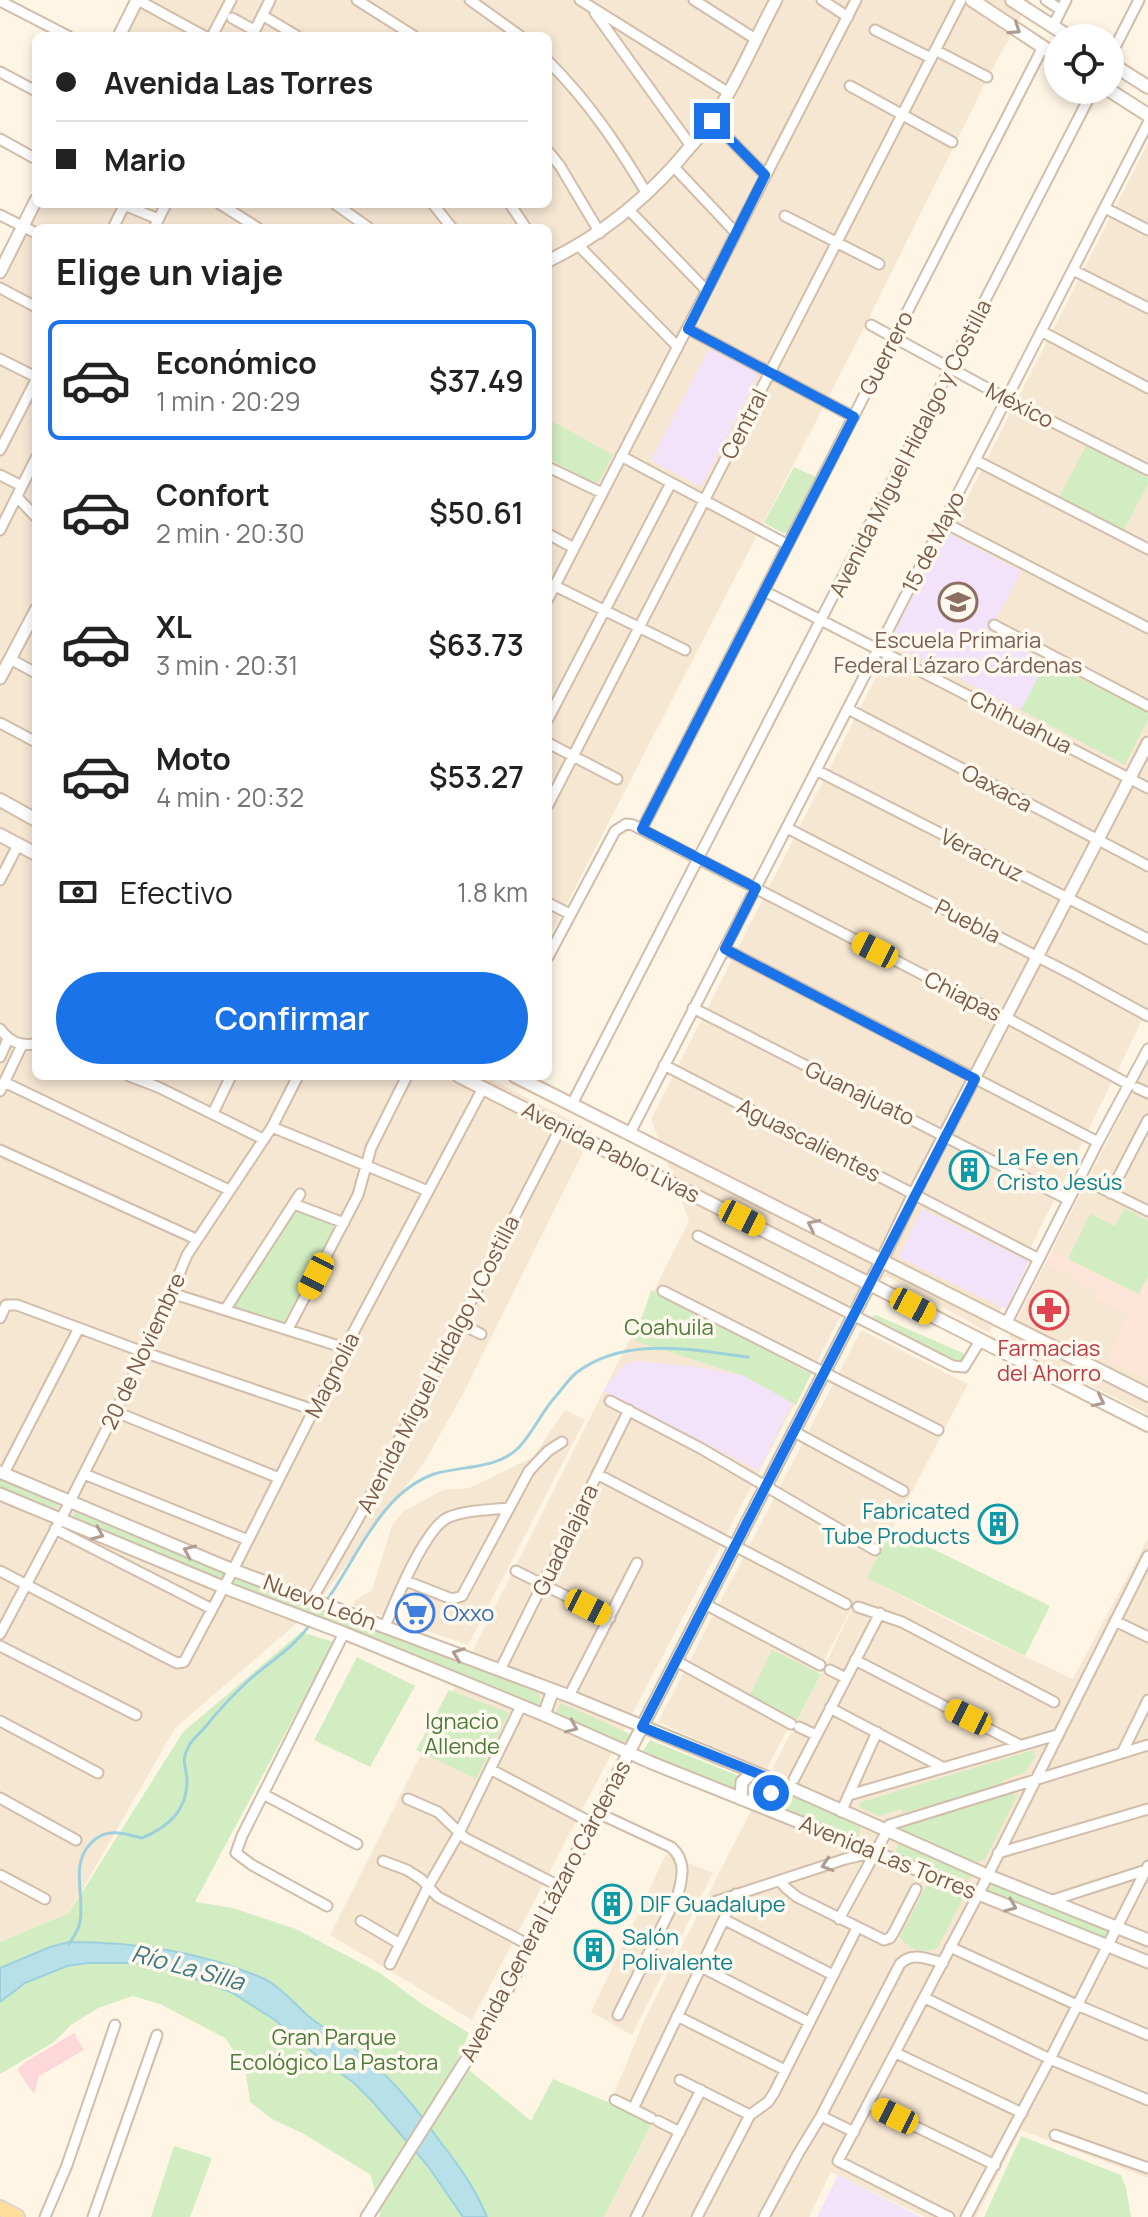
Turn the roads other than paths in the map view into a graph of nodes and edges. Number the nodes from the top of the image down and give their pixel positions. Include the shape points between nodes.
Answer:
1 (137, 0) edge
2 (231, 0) edge
3 (270, 0) edge
4 (357, 0) edge
5 (470, 0) edge
6 (580, 0) edge
7 (694, 0) edge
8 (776, 0) edge
9 (822, 0) edge
10 (856, 0) edge
11 (961, 0) edge
12 (972, 0) edge
13 (1012, 0) edge
14 (1046, 0) edge
15 (1139, 0) edge
16 (2, 3) edge
17 (1064, 5) edge
18 (591, 8) junction
19 (262, 15) junction
20 (848, 17) junction
21 (232, 18) dead end
22 (1050, 24) edge
23 (1054, 24) edge
24 (875, 30) dead end
25 (1124, 31) edge
26 (60, 32) edge
27 (121, 32) edge
28 (197, 32) edge
29 (214, 32) edge
30 (252, 32) edge
31 (254, 32) edge
32 (290, 32) edge
33 (408, 32) edge
34 (514, 32) edge
35 (757, 40) junction
36 (1043, 47) joint
37 (933, 54) junction
38 (552, 65) edge
39 (1124, 70) edge
40 (0, 72) edge
41 (987, 77) dead end
42 (850, 86) dead end
43 (1148, 87) edge
44 (32, 89) edge
45 (729, 93) junction
46 (1124, 100) edge
47 (1086, 104) edge
48 (902, 115) junction
49 (1148, 115) edge
50 (712, 121) junction
51 (1148, 123) edge
52 (0, 139) edge
53 (952, 142) dead end
54 (691, 146) junction
55 (552, 156) edge
56 (32, 157) edge
57 (674, 167) junction
58 (765, 175) junction
59 (647, 194) junction
60 (32, 208) edge
61 (130, 208) edge
62 (226, 208) edge
63 (341, 208) edge
64 (436, 208) edge
65 (1105, 208) junction
66 (629, 210) junction
67 (0, 215) edge
68 (785, 216) dead end
69 (156, 224) edge
70 (252, 224) edge
71 (363, 224) edge
72 (449, 224) edge
73 (23, 227) junction
74 (1148, 230) edge
75 (32, 231) edge
76 (600, 233) junction
77 (736, 233) junction
78 (836, 243) junction
79 (579, 246) junction
80 (552, 259) edge
81 (879, 264) dead end
82 (1073, 270) junction
83 (0, 272) edge
84 (0, 288) edge
85 (706, 290) junction
86 (32, 305) edge
87 (1148, 308) edge
88 (871, 325) dead end
89 (688, 329) junction
90 (1041, 331) junction
91 (893, 339) junction
92 (678, 347) junction
93 (0, 359) edge
94 (951, 369) junction
95 (771, 372) junction
96 (32, 376) edge
97 (32, 385) edge
98 (1148, 388) edge
99 (1007, 399) junction
100 (854, 417) junction
101 (4, 431) edge
102 (0, 450) edge
103 (621, 456) junction
104 (975, 460) junction
105 (32, 466) edge
106 (552, 469) edge
107 (1148, 470) edge
108 (0, 475) edge
109 (671, 483) junction
110 (22, 486) junction
111 (602, 493) junction
112 (17, 497) junction
113 (704, 502) junction
114 (32, 513) edge
115 (943, 522) junction
116 (0, 530) edge
117 (552, 536) edge
118 (788, 545) junction
119 (574, 548) junction
120 (1148, 549) edge
121 (555, 586) junction
122 (764, 591) junction
123 (552, 592) edge
124 (605, 611) junction
125 (32, 618) edge
126 (821, 619) junction
127 (994, 625) dead end
128 (639, 628) junction
129 (1148, 628) edge
130 (878, 649) junction
131 (685, 650) dead end
132 (10, 659) junction
133 (32, 671) edge
134 (0, 678) edge
135 (1148, 706) edge
136 (848, 709) junction
137 (552, 711) edge
138 (0, 723) edge
139 (32, 740) edge
140 (1148, 743) edge
141 (552, 745) edge
142 (573, 757) junction
143 (816, 770) junction
144 (1130, 778) junction
145 (617, 779) dead end
146 (1148, 788) edge
147 (552, 797) edge
148 (0, 800) edge
149 (32, 818) edge
150 (787, 828) junction
151 (642, 829) junction
152 (0, 835) edge
153 (1098, 840) junction
154 (18, 845) junction
155 (32, 852) edge
156 (698, 858) junction
157 (1148, 866) edge
158 (0, 880) edge
159 (756, 888) junction
160 (1068, 899) junction
161 (552, 905) edge
162 (570, 914) junction
163 (1148, 939) edge
164 (552, 949) edge
165 (725, 949) junction
166 (1038, 957) junction
167 (693, 1008) junction
168 (1148, 1016) edge
169 (1007, 1018) junction
170 (0, 1029) edge
171 (8, 1039) junction
172 (32, 1044) edge
173 (22, 1045) junction
174 (1148, 1049) edge
175 (0, 1057) edge
176 (664, 1065) junction
177 (975, 1079) junction
178 (140, 1080) edge
179 (161, 1080) edge
180 (229, 1080) edge
181 (296, 1080) edge
182 (405, 1080) edge
183 (467, 1080) edge
184 (523, 1080) edge
185 (1133, 1086) junction
186 (2, 1087) edge
187 (158, 1087) junction
188 (483, 1088) junction
189 (1148, 1093) edge
190 (572, 1104) junction
191 (213, 1113) junction
192 (1148, 1120) edge
193 (272, 1127) junction
194 (561, 1127) junction
195 (630, 1133) junction
196 (946, 1135) junction
197 (263, 1139) junction
198 (1098, 1142) junction
199 (0, 1150) edge
200 (366, 1166) junction
201 (1095, 1185) dead end
202 (229, 1190) junction
203 (428, 1191) junction
204 (1110, 1193) junction
205 (300, 1194) dead end
206 (914, 1194) junction
207 (1069, 1200) junction
208 (294, 1204) junction
209 (1148, 1211) edge
210 (344, 1223) junction
211 (698, 1236) dead end
212 (196, 1239) junction
213 (1039, 1259) junction
214 (882, 1260) junction
215 (870, 1284) junction
216 (663, 1291) dead end
217 (171, 1293) junction
218 (225, 1310) junction
219 (854, 1314) junction
220 (0, 1318) edge
221 (459, 1323) junction
222 (1006, 1324) junction
223 (79, 1328) junction
224 (288, 1329) junction
225 (481, 1334) dead end
226 (980, 1341) junction
227 (345, 1348) junction
228 (146, 1353) junction
229 (825, 1371) junction
230 (1148, 1395) edge
231 (610, 1401) dead end
232 (314, 1410) junction
233 (629, 1410) junction
234 (116, 1412) junction
235 (1148, 1425) edge
236 (938, 1430) dead end
237 (793, 1431) junction
238 (562, 1442) dead end
239 (2, 1472) edge
240 (84, 1474) junction
241 (597, 1474) junction
242 (279, 1478) junction
243 (765, 1487) junction
244 (903, 1491) dead end
245 (0, 1494) edge
246 (69, 1502) junction
247 (509, 1508) junction
248 (58, 1524) junction
249 (248, 1540) junction
250 (735, 1545) junction
251 (875, 1550) dead end
252 (1148, 1556) edge
253 (637, 1563) dead end
254 (233, 1570) junction
255 (1145, 1570) edge
256 (0, 1571) edge
257 (516, 1571) dead end
258 (406, 1581) junction
259 (544, 1584) junction
260 (26, 1585) junction
261 (223, 1587) junction
262 (312, 1599) junction
263 (705, 1604) junction
264 (846, 1604) dead end
265 (858, 1607) dead end
266 (212, 1609) junction
267 (880, 1613) junction
268 (610, 1618) junction
269 (1115, 1621) junction
270 (385, 1626) junction
271 (344, 1633) junction
272 (0, 1634) edge
273 (1148, 1637) edge
274 (0, 1646) edge
275 (855, 1660) junction
276 (676, 1661) junction
277 (500, 1670) junction
278 (846, 1678) junction
279 (553, 1690) junction
280 (569, 1696) junction
281 (1148, 1700) edge
282 (1054, 1702) dead end
283 (521, 1706) junction
284 (830, 1708) junction
285 (136, 1715) dead end
286 (544, 1715) junction
287 (0, 1721) edge
288 (642, 1727) junction
289 (877, 1732) junction
290 (816, 1735) junction
291 (1057, 1735) junction
292 (1020, 1745) junction
293 (1148, 1745) edge
294 (628, 1752) junction
295 (1122, 1753) junction
296 (942, 1767) junction
297 (490, 1769) junction
298 (753, 1772) junction
299 (98, 1773) dead end
300 (771, 1779) junction
301 (794, 1779) dead end
302 (1034, 1781) junction
303 (263, 1794) junction
304 (849, 1795) junction
305 (0, 1798) edge
306 (408, 1799) dead end
307 (741, 1799) junction
308 (761, 1806) junction
309 (1148, 1809) edge
310 (841, 1812) junction
311 (595, 1818) junction
312 (888, 1828) junction
313 (459, 1833) junction
314 (76, 1840) dead end
315 (357, 1844) dead end
316 (875, 1852) junction
317 (998, 1853) junction
318 (383, 1861) dead end
319 (1147, 1868) edge
320 (0, 1875) edge
321 (987, 1875) junction
322 (780, 1881) junction
323 (559, 1886) junction
324 (428, 1887) junction
325 (916, 1889) dead end
326 (979, 1893) junction
327 (736, 1894) junction
328 (45, 1899) dead end
329 (1049, 1901) junction
330 (714, 1902) dead end
331 (327, 1906) dead end
332 (839, 1919) junction
333 (725, 1920) junction
334 (361, 1921) dead end
335 (857, 1928) junction
336 (1115, 1928) junction
337 (1148, 1940) edge
338 (400, 1944) junction
339 (529, 1945) junction
340 (1107, 1945) junction
341 (950, 1947) junction
342 (1148, 1962) edge
343 (943, 1963) junction
344 (390, 1964) dead end
345 (701, 1967) junction
346 (833, 1975) junction
347 (925, 1998) junction
348 (1077, 2005) junction
349 (618, 2015) dead end
350 (677, 2016) junction
351 (809, 2022) junction
352 (115, 2025) dead end
353 (157, 2035) dead end
354 (1148, 2035) edge
355 (896, 2053) junction
356 (1050, 2059) junction
357 (785, 2070) junction
358 (680, 2080) dead end
359 (701, 2090) junction
360 (615, 2100) dead end
361 (1148, 2100) edge
362 (869, 2104) junction
363 (633, 2109) junction
364 (1022, 2113) junction
365 (750, 2115) junction
366 (821, 2116) junction
367 (680, 2132) junction
368 (854, 2132) junction
369 (1055, 2135) dead end
370 (995, 2165) junction
371 (1148, 2168) edge
372 (0, 2208) edge
373 (17, 2217) edge
374 (45, 2217) edge
375 (93, 2217) edge
376 (367, 2217) edge
377 (636, 2217) edge
378 (697, 2217) edge
379 (764, 2217) edge
380 (949, 2217) edge
381 (966, 2217) edge

1 - 27 street
1 - 28 street
2 - 29 street
3 - 19 street
4 - 33 street
5 - 34 street
6 - 18 street
7 - 35 street
8 - 35 street
9 - 20 street
10 - 20 street
11 - 37 street, Central
12 -> 36 main road
13 - 22 main road
14 - 17 street
15 - 25 street
16 - 26 street
17 - 23 street
18 - 45 street
18 - 54 street
19 - 31 street
19 - 32 street
20 - 58 street
21 - 30 street
24 - 37 street
35 - 45 street
36 - 91 street, Guerrero
37 - 41 street
37 - 48 street, Central
38 - 59 street via 611,135
39 - 43 main road
40 - 44 street
42 - 48 street
45 - 50 street
46 - 49 main road
47 - 94 street, Avenida Miguel Hidalgo y Costilla
48 - 53 street
48 - 78 street, Central
50 - 54 street
50 - 58 street
51 - 65 street, 15 de Mayo
52 - 56 street
54 - 57 street
55 - 76 street
57 - 59 street
57 - 77 street
58 - 77 street
59 - 66 street
60 - 73 street
61 - 69 street
62 - 70 street
63 - 71 street
64 - 72 street
65 - 74 street
65 - 82 street, 15 de Mayo
66 - 76 street
66 - 85 street
67 - 73 street
68 - 78 street
73 - 75 street
73 - 83 street
76 - 79 street
77 - 85 street
78 - 81 street
78 - 95 street, Central
79 - 80 street
79 - 92 street
82 - 87 street
82 - 90 street, 15 de Mayo
84 - 86 street
85 - 89 street
88 - 91 street, México
89 - 92 street
89 - 95 street
90 - 98 street
90 - 99 street, 15 de Mayo
91 - 94 street, México
91 - 100 street, Guerrero
92 - 103 street
93 - 96 street
94 - 99 street, México
94 - 126 street, Avenida Miguel Hidalgo y Costilla
95 - 100 street
95 - 113 street, Central
97 - 101 street
99 - 104 street, 15 de Mayo
99 - 107 street, México
100 - 118 street, Guerrero
101 - 102 street
103 - 109 street
103 - 111 street
104 - 115 street, 15 de Mayo
104 - 120 street
105 - 110 street
106 - 111 street
108 - 110 street
109 - 113 street
109 - 124 street
110 - 112 street
111 - 119 street
112 - 114 street
112 - 116 street
113 - 118 street
113 - 128 street, Central
115 - 129 street
115 - 130 street, 15 de Mayo
117 - 119 street
118 - 122 street, Guerrero
119 - 121 street
121 - 123 street
121 - 124 street
122 - 126 street, Chihuahua
122 - 151 street, Guerrero
124 - 128 street
124 - 137 street
125 - 132 street
126 - 130 street, Chihuahua
126 - 156 street, Avenida Miguel Hidalgo y Costilla
127 - 135 street
128 - 131 street
128 - 142 street, Central
130 - 136 street, 15 de Mayo
130 - 144 street, Chihuahua
132 - 133 street
132 - 134 street
136 - 143 street, 15 de Mayo
136 - 153 street, Oaxaca
138 - 139 street
140 - 144 street, Avenida General Lázaro Cárdenas
141 - 142 street
142 - 145 street
142 - 147 street, Central
143 - 150 street, 15 de Mayo
143 - 160 street, Veracruz
144 - 146 street, Chihuahua
144 - 153 street, Avenida General Lázaro Cárdenas
148 - 149 main road
150 - 159 street, 15 de Mayo
150 - 166 street, Puebla
151 - 156 street, Chiapas
151 - 162 street, Chiapas via 626,824 615,831
152 - 154 main road
153 - 157 street, Oaxaca
153 - 160 street, Avenida General Lázaro Cárdenas
154 - 155 main road
154 - 158 street
156 - 159 street, Chiapas
156 - 190 street, Avenida Miguel Hidalgo y Costilla
159 - 165 street, 15 de Mayo
159 - 169 street, Chiapas
160 - 163 street, Veracruz
160 - 166 street, Avenida General Lázaro Cárdenas
161 - 162 street
162 - 164 street
165 - 167 street, 15 de Mayo
165 - 177 street
166 - 168 street, Puebla
166 - 169 street, Avenida General Lázaro Cárdenas
167 - 176 street, 15 de Mayo
167 - 196 street, Guanajuato
169 - 177 street, Avenida General Lázaro Cárdenas
169 - 185 street, Chiapas
170 - 171 street
171 - 173 street
171 - 175 street
172 - 173 street
173 - 186 street
174 - 185 street
176 - 195 street, 15 de Mayo
176 - 206 street, Aguascalientes
177 - 196 street, Avenida General Lázaro Cárdenas
177 - 198 street
178 - 187 street
179 - 187 street
180 - 191 street
181 - 193 street, 20 de Noviembre
182 - 200 street
183 - 188 main road, Avenida Pablo Livas
184 - 190 main road, Avenida Pablo Livas
185 - 189 street, Chiapas
185 - 198 street
186 - 202 street
187 - 191 street
188 - 194 main road, Avenida Pablo Livas
188 - 203 street, Magnolia
190 - 195 main road, Avenida Pablo Livas
191 - 197 street
192 - 204 street
193 - 197 street, 20 de Noviembre
193 - 200 street
194 - 215 main road, Avenida Pablo Livas
194 - 221 street, Avenida Miguel Hidalgo y Costilla
214 -> 195 main road, Avenida Pablo Livas
196 - 206 street, Avenida General Lázaro Cárdenas
196 - 207 street, Guanajuato
197 - 202 street, 20 de Noviembre
198 - 207 street
199 - 212 street
200 - 203 street
200 - 210 street
201 - 204 street
202 - 212 street, 20 de Noviembre
203 - 227 street, Magnolia
204 - 209 street
205 - 208 street
206 - 213 street, Aguascalientes
206 - 214 street, Avenida General Lázaro Cárdenas
207 - 213 street
208 - 210 street
208 - 218 street
210 - 224 street
211 - 219 street
212 - 217 street, 20 de Noviembre
213 - 222 street
214 - 215 street, Avenida General Lázaro Cárdenas
214 - 222 main road, Avenida Pablo Livas
215 - 219 street, Avenida General Lázaro Cárdenas
215 - 226 main road, Avenida Pablo Livas
216 - 229 street
217 - 218 street
217 - 228 street, 20 de Noviembre
218 - 224 street
219 - 226 street via 960,1368
219 - 229 street, Avenida General Lázaro Cárdenas
220 - 223 street via 6,1305
221 - 225 street
221 - 262 street, Avenida Miguel Hidalgo y Costilla
222 - 230 main road, Avenida Pablo Livas
223 - 228 street
223 - 239 street
224 - 227 street
226 -> 235 main road, Avenida Pablo Livas
227 - 232 street, Magnolia
228 - 232 street
228 - 234 street, 20 de Noviembre
229 - 236 street
229 - 237 street, Avenida General Lázaro Cárdenas
231 - 233 street
232 - 242 street, Magnolia
233 - 241 street, Guadalajara
233 - 243 street
234 - 240 street, 20 de Noviembre
234 - 242 street
237 - 243 street, Avenida General Lázaro Cárdenas
237 - 244 street
238 - 247 street via 529,1471
239 - 246 street, Nuevo León
240 - 246 street, 20 de Noviembre
240 - 249 street
241 - 250 street
241 - 259 street, Guadalajara
242 - 249 street, Magnolia
243 - 250 street, Avenida General Lázaro Cárdenas
243 - 251 street
245 - 248 street, Nuevo León
246 - 248 street, 20 de Noviembre
254 -> 246 street, Nuevo León
247 - 258 street via 461,1514 439,1523
247 - 258 street via 458,1599
248 - 260 street, 20 de Noviembre
248 -> 261 street, Nuevo León
248 - 266 street
249 - 254 street, Magnolia
250 - 263 street, Avenida General Lázaro Cárdenas
250 - 264 street
252 - 255 street
253 - 268 street
254 - 261 street, Magnolia
254 - 262 street, Nuevo León
255 - 269 street
256 - 260 street
257 - 259 street
258 - 270 street
259 - 268 street
259 - 277 street, Guadalajara
260 - 266 street, Magnolia via 172,1661 184,1662
260 - 272 street, 20 de Noviembre
261 - 266 street, Magnolia
261 - 271 street, Nuevo León
262 - 270 street, Nuevo León
263 - 276 street, Avenida General Lázaro Cárdenas
263 - 278 street
265 - 267 street
267 - 275 street
267 - 282 street
268 - 280 street
269 - 273 street
269 - 291 street
277 -> 270 street, Nuevo León
271 - 283 street, Nuevo León
271 - 303 street
274 - 285 street
275 - 278 street
275 - 292 street
276 - 288 street, Avenida General Lázaro Cárdenas
276 - 290 street
277 - 279 street, Nuevo León
278 - 284 street
279 - 280 street, Nuevo León
279 - 286 street
280 - 288 street, Nuevo León
281 - 295 street
283 - 286 street, Nuevo León
283 - 297 street
284 - 289 street
284 - 290 street
286 -> 294 street, Nuevo León
287 - 299 street
288 - 294 street, Avenida General Lázaro Cárdenas
288 - 298 street, Avenida Las Torres
289 - 296 street
289 - 304 street
290 - 301 street
291 - 292 street
291 - 302 street
292 - 296 street
293 - 295 street
294 - 307 street, Avenida Las Torres
294 - 311 street, Avenida General Lázaro Cárdenas
295 - 302 street
296 - 304 street
297 - 311 street
297 - 313 street
298 - 300 street, Avenida Las Torres
298 - 307 street via 742,1782
300 - 308 street via 771,1793
300 - 310 street, Avenida Las Torres
302 - 312 street
302 - 317 street
303 - 315 street
303 - 331 street via 236,1853
304 - 310 street
305 - 314 street
306 - 313 street via 438,1812
307 - 308 street, Avenida Las Torres
308 - 316 street, Avenida Las Torres
309 - 317 street
310 - 312 street, Avenida Las Torres
311 - 323 street, Avenida General Lázaro Cárdenas
311 - 349 street via 671,1847 682,1864 678,1894
312 - 316 street
312 - 321 street, Avenida Las Torres
313 - 323 street
313 - 324 street
316 -> 322 street
316 - 326 street, Avenida Las Torres
316 - 332 street
317 - 321 street
318 - 324 street via 407,1870
319 - 329 street
319 - 336 street
320 - 328 street
321 - 326 street
321 - 329 street, Avenida Las Torres
322 - 327 street
322 - 332 street via 791,1893
323 - 339 street, Avenida General Lázaro Cárdenas
324 - 338 street
324 - 339 street
325 - 335 street via 887,1940
326 -> 340 street, Avenida Las Torres
326 - 341 street
327 - 330 street
327 - 333 street
329 - 336 street, Avenida Las Torres
332 - 335 street
333 - 345 street
333 - 346 street
334 - 338 street
335 - 346 street
336 - 337 street, Avenida Las Torres
336 - 340 street
338 - 344 street
339 - 376 street, Avenida General Lázaro Cárdenas via 459,2073
340 - 342 street, Avenida Las Torres
340 - 348 street
341 - 343 street
341 - 348 street
343 - 347 street
343 - 366 street via 907,1957 898,1968
345 - 350 street
345 - 351 street
346 - 351 street
347 - 355 street
347 - 356 street
348 - 354 street
348 - 356 street
350 - 357 street
350 - 363 street
351 - 357 street
352 - 374 street
353 - 375 street
355 - 362 street
355 - 364 street
356 - 361 street
356 - 364 street
357 - 365 street via 768,2102
358 - 359 street
359 - 365 street
359 - 367 street
360 - 363 street
362 - 368 street
362 - 370 street
363 - 367 street
364 - 370 street
365 - 378 street
366 - 368 street
366 - 379 street
367 - 377 street
368 - 380 street via 838,2161
369 - 371 street
370 - 381 street
372 - 373 main road

